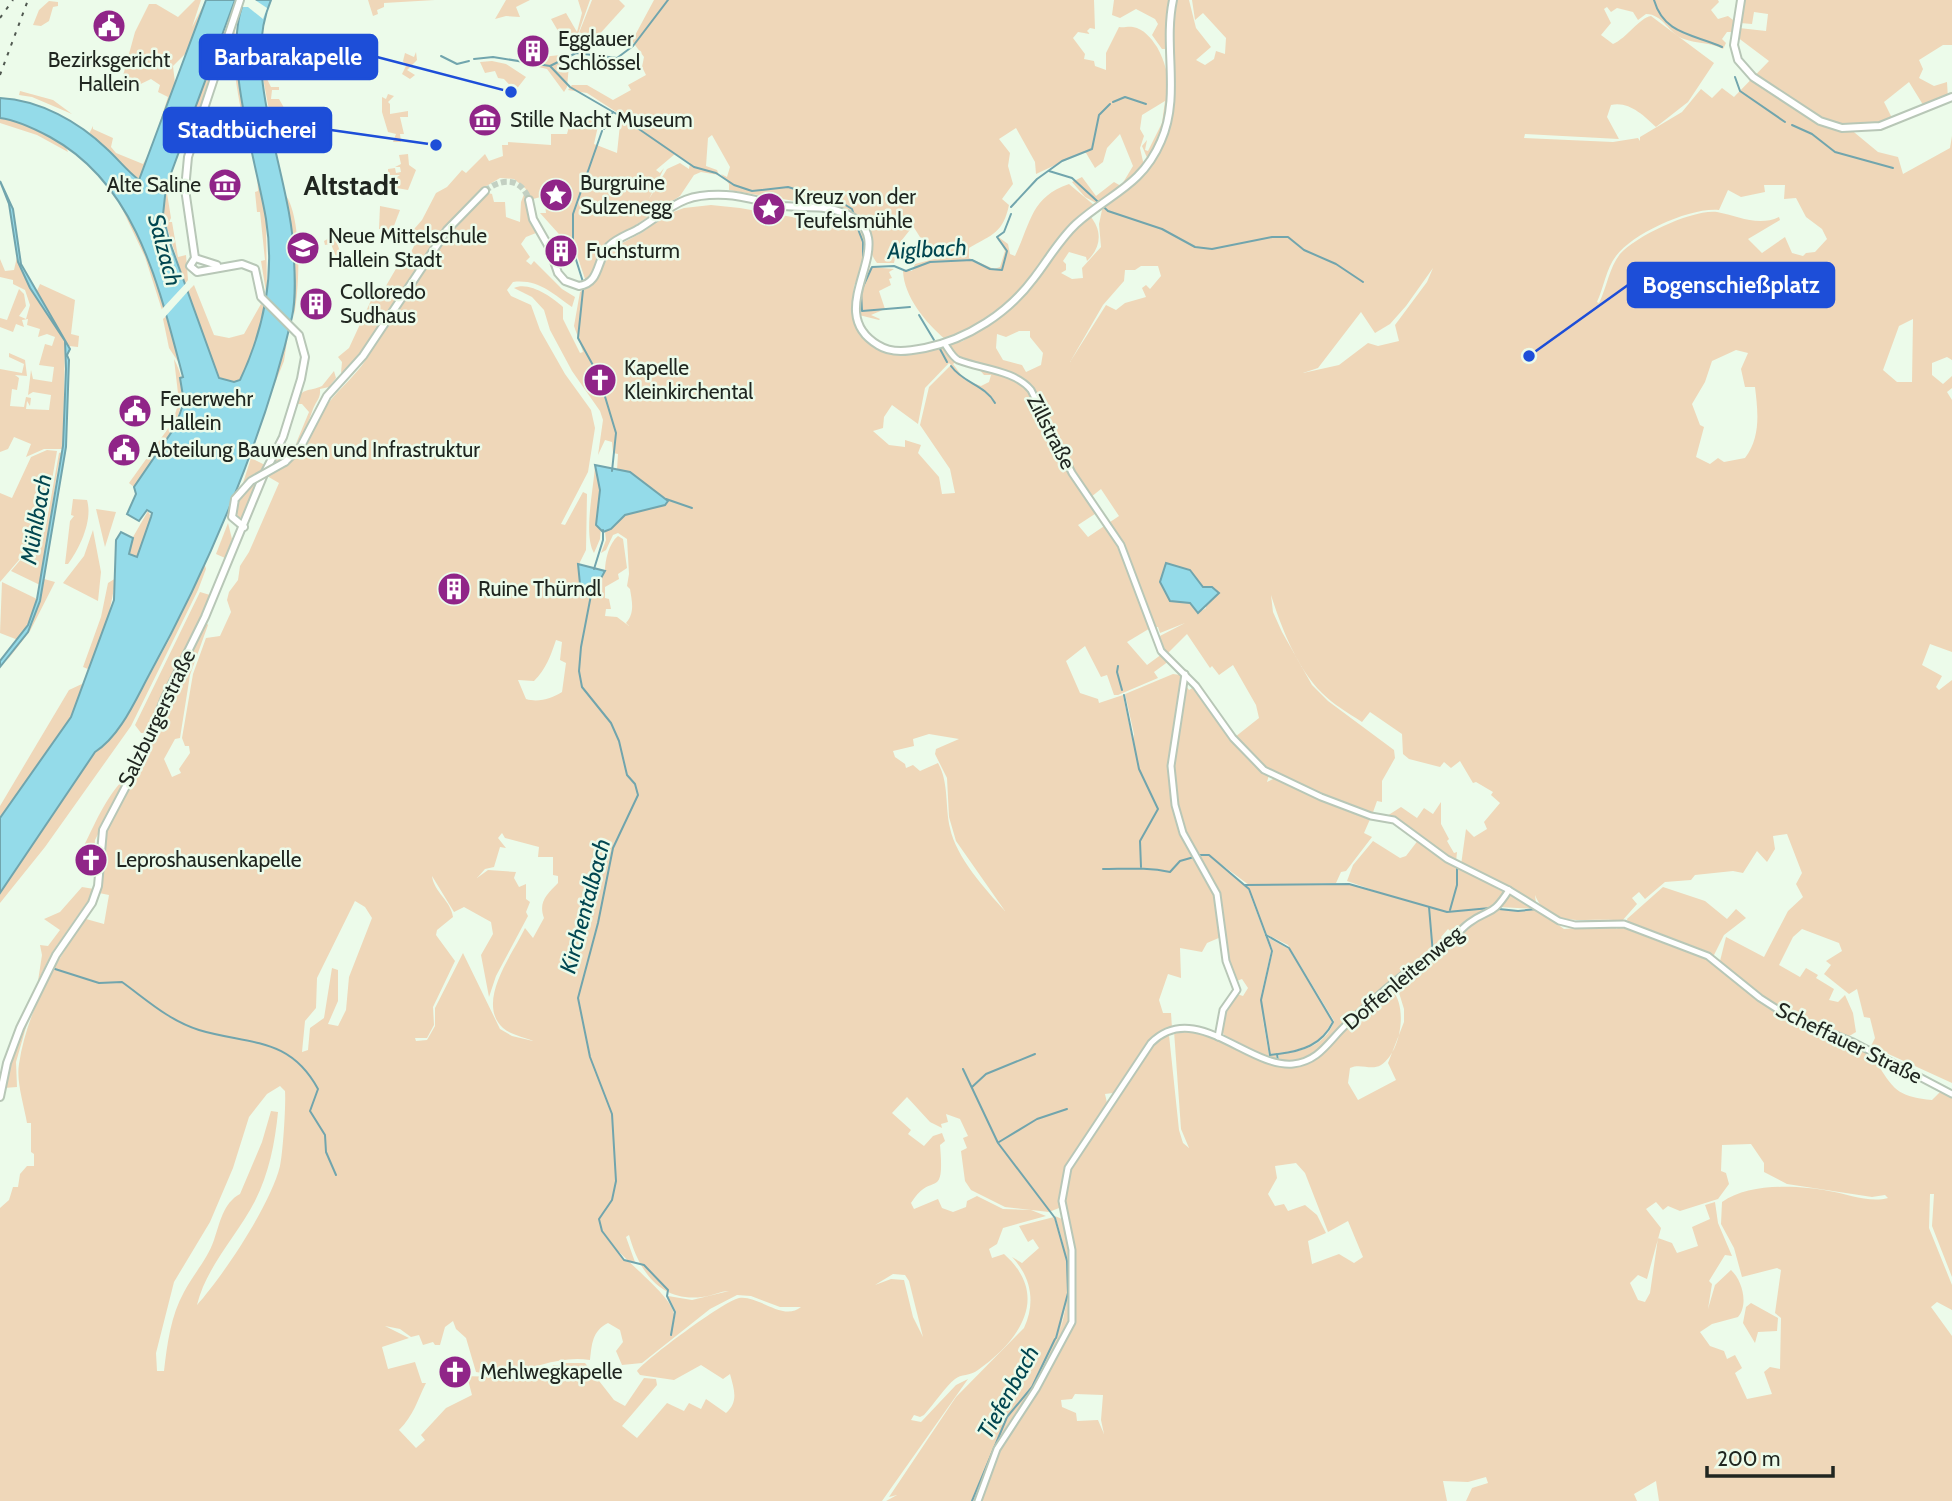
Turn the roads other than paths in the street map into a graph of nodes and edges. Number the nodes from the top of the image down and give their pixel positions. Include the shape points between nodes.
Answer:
1 (240, 0) edge
2 (1173, 0) edge
3 (1741, 0) edge
4 (1952, 97) edge
5 (485, 191) tunnel mouth
6 (528, 201) tunnel mouth
7 (195, 258) junction
8 (203, 266) junction
9 (944, 343) junction
10 (1108, 523) joint
11 (243, 527) junction
12 (1183, 672) junction
13 (1509, 890) junction
14 (1218, 1037) junction
15 (1952, 1094) edge
16 (0, 1097) edge
17 (978, 1501) edge

1 - 7 main road via 188,157 186,189
2 - 9 main road via 1168,40 1171,100 1163,137 1138,178 1065,235 1007,307
3 - 4 main road via 1734,50 1738,60 1809,115 1842,128 1887,124
5 - 11 main road, bridge via 447,230 363,356 327,396 301,446 285,462 242,489 232,505 233,520
6 - 9 main road via 558,273 565,282 579,286 595,277 608,246 680,201 728,195 845,213 864,229 870,251 854,304 863,333 882,348 900,351
7 - 8 main road
7 - 8 main road via 192,270
8 - 11 main road, Salzburgerstraße via 242,264 255,269 264,300 299,335 305,357 283,437
9 - 10 street, Zillstraße via 957,359 1028,386 1075,479
10 - 12 street, Scheffauer Straße via 1127,558 1157,643
11 - 16 main road, Salzburgerstraße via 142,756 107,818 96,893 56,955 20,1028
12 - 13 street, Scheffauer Straße via 1233,738 1264,770 1321,797 1394,820 1447,859
12 - 14 street via 1171,773 1180,826 1217,894 1226,961 1237,990 1223,1010
13 - 14 street, Doffenleitenweg via 1494,912 1468,924 1438,953 1395,981 1308,1060 1273,1063
13 - 15 street, Scheffauer Straße via 1567,924 1624,924 1694,950 1716,961 1787,1016 1853,1042
14 - 17 street, Doffenleitenweg via 1177,1029 1157,1037 1118,1087 1068,1168 1062,1201 1072,1250 1072,1322 997,1449

